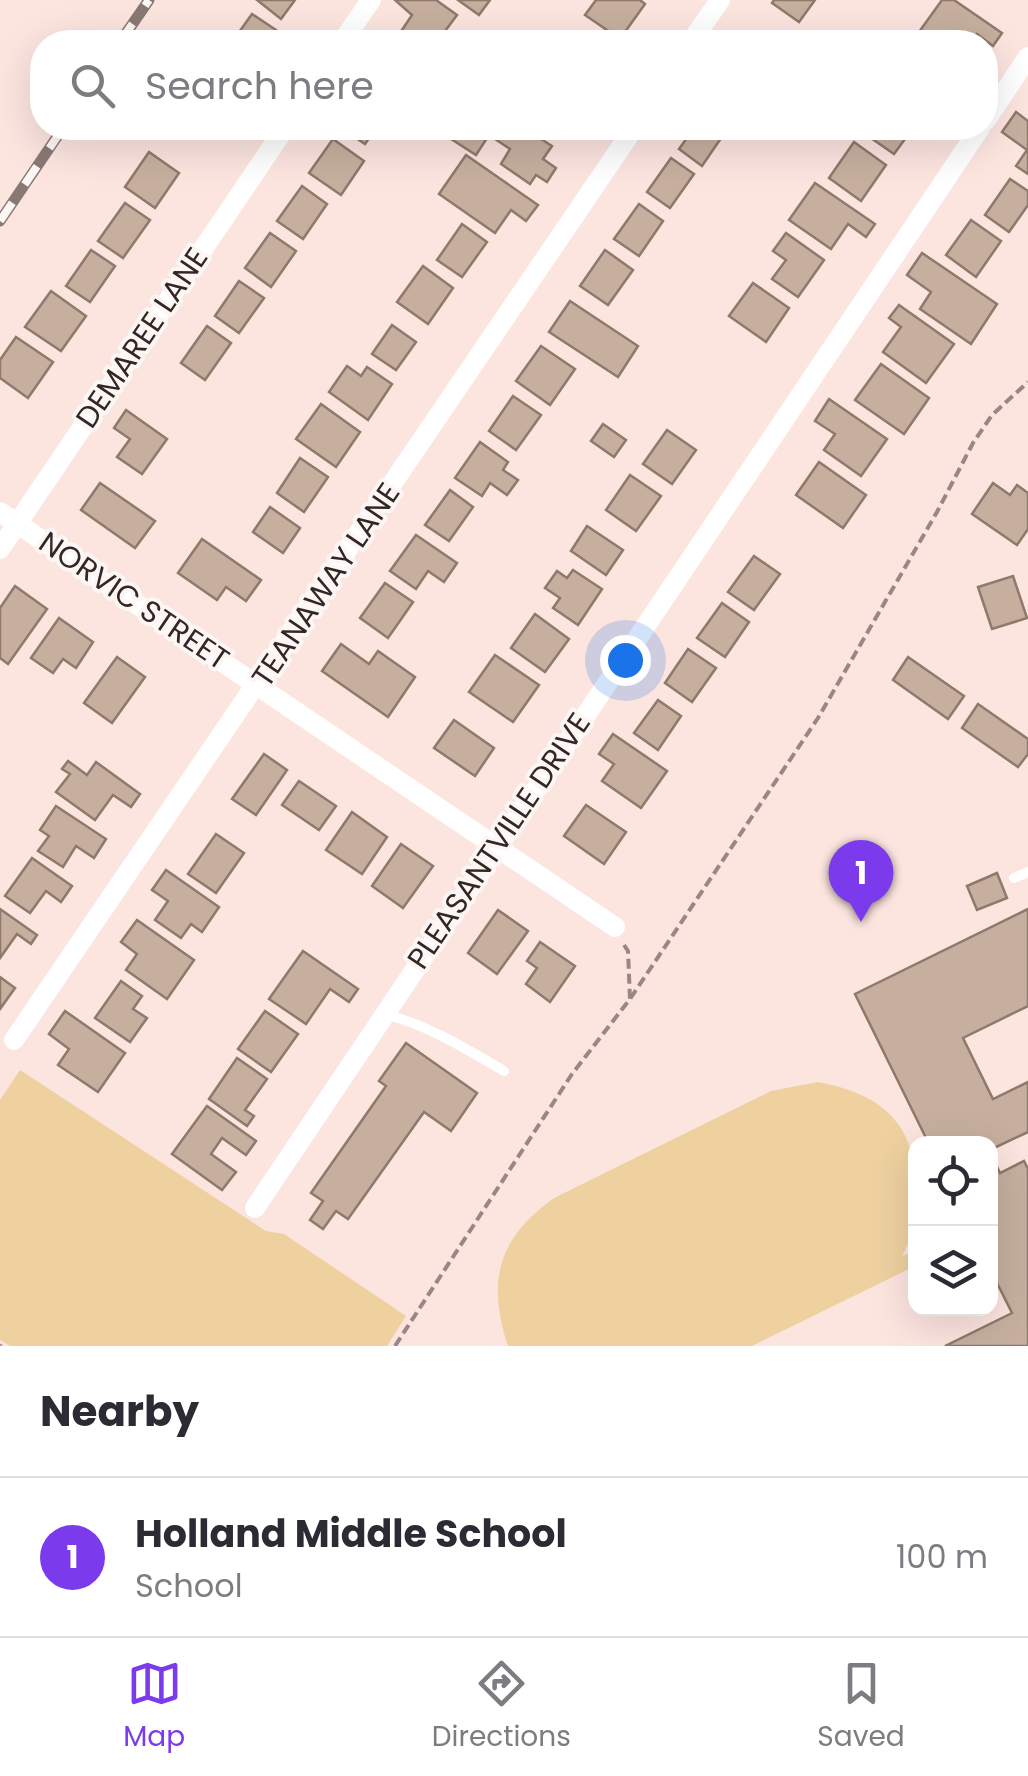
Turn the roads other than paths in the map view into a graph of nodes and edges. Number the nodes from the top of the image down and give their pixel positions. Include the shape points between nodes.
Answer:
1 (370, 0) edge
2 (720, 0) edge
3 (350, 30) edge
4 (699, 30) edge
5 (1028, 56) edge
6 (998, 102) edge
7 (276, 140) edge
8 (626, 140) edge
9 (972, 140) edge
10 (9, 518) edge
11 (0, 549) edge
12 (258, 685) junction
13 (496, 845) junction
14 (1028, 872) edge
15 (1014, 878) dead end
16 (614, 927) road end
17 (384, 1014) junction
18 (14, 1040) dead end
19 (504, 1071) dead end
20 (255, 1208) dead end

1 - 3 street
2 - 4 street
5 - 6 street
7 - 10 street, DEMAREE LANE
8 - 12 street, TEANAWAY LANE
9 - 13 street, PLEASANTVILLE DRIVE
10 - 11 street, DEMAREE LANE
10 - 12 street, NORVIC STREET
12 - 13 street, NORVIC STREET
12 - 18 street, TEANAWAY LANE
13 - 16 street, NORVIC STREET
13 - 17 street, PLEASANTVILLE DRIVE
14 - 15 lane
17 - 19 lane via 410,1020
17 - 20 street, PLEASANTVILLE DRIVE

